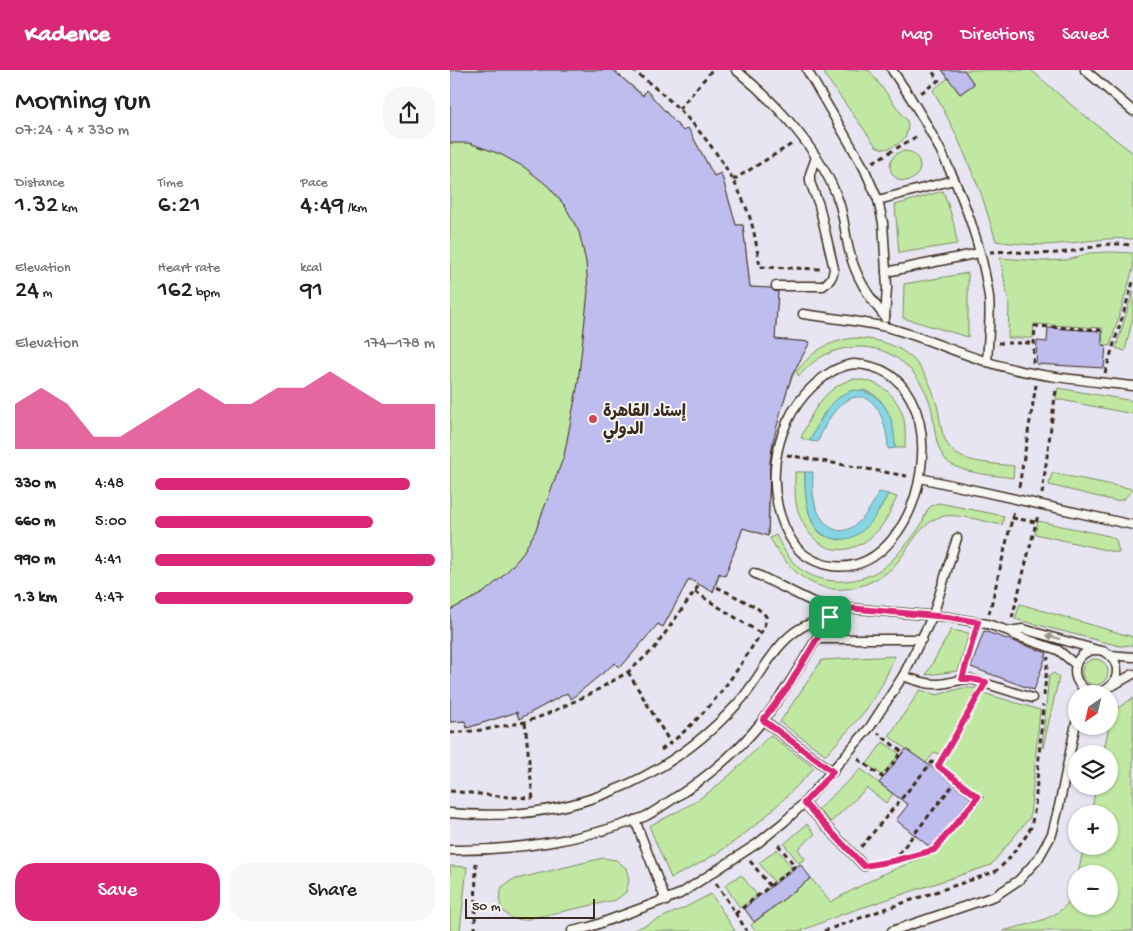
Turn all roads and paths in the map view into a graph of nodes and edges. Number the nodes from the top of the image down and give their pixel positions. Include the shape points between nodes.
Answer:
1 (632, 70) edge
2 (712, 70) edge
3 (736, 70) edge
4 (807, 70) edge
5 (892, 70) edge
6 (932, 70) edge
7 (1085, 70) edge
8 (913, 99) junction
9 (679, 109) junction
10 (1133, 111) edge
11 (930, 129) junction
12 (785, 148) dead end
13 (816, 157) junction
14 (864, 168) junction
15 (733, 180) junction
16 (954, 180) junction
17 (878, 200) junction
18 (1133, 246) edge
19 (979, 253) junction
20 (827, 269) dead end
21 (886, 272) junction
22 (1133, 282) edge
23 (776, 286) dead end
24 (803, 314) dead end
25 (885, 317) junction
26 (885, 327) junction
27 (1102, 330) dead end
28 (988, 342) junction
29 (1034, 343) junction
30 (987, 362) junction
31 (1032, 372) junction
32 (1103, 382) junction
33 (1133, 386) edge
34 (777, 454) junction
35 (920, 478) junction
36 (1012, 518) dead end
37 (1036, 522) dead end
38 (1133, 524) edge
39 (1133, 534) edge
40 (958, 538) dead end
41 (754, 573) dead end
42 (699, 585) dead end
43 (715, 586) dead end
44 (695, 592) junction
45 (836, 607) junction
46 (932, 615) junction
47 (830, 617) junction
48 (978, 622) junction
49 (1009, 631) junction
50 (760, 633) junction
51 (817, 639) junction
52 (922, 639) junction
53 (1049, 647) junction
54 (1097, 650) junction
55 (1110, 655) junction
56 (1133, 657) edge
57 (1075, 664) junction
58 (628, 672) junction
59 (1133, 674) edge
60 (903, 676) junction
61 (962, 679) junction
62 (986, 682) junction
63 (1079, 685) edge
64 (1111, 685) edge
65 (1114, 685) edge
66 (1032, 698) dead end
67 (763, 720) junction
68 (525, 722) junction
69 (870, 728) junction
70 (450, 733) edge
71 (666, 735) dead end
72 (1074, 735) edge
73 (658, 752) dead end
74 (849, 753) junction
75 (938, 766) junction
76 (833, 772) junction
77 (956, 781) junction
78 (532, 788) dead end
79 (450, 791) edge
80 (541, 797) dead end
81 (804, 803) junction
82 (450, 813) edge
83 (635, 820) junction
84 (770, 834) junction
85 (450, 850) edge
86 (476, 851) junction
87 (744, 852) junction
88 (854, 856) junction
89 (893, 861) junction
90 (864, 866) joint
91 (711, 875) junction
92 (770, 886) junction
93 (666, 900) junction
94 (735, 914) junction
95 (475, 931) edge
96 (572, 931) edge
97 (746, 931) edge
98 (824, 931) edge
99 (892, 931) edge

1 - 9 path
2 - 9 path
3 - 13 lane via 770,100
4 - 14 lane
5 - 8 lane
6 - 8 path via 939,80
7 - 10 lane
8 - 11 lane
9 - 15 path via 710,145
11 - 14 path
11 - 16 lane
12 - 15 path
13 - 23 lane via 810,182 824,224 834,274 824,286
13 - 25 lane via 840,203 859,278
14 - 17 lane
15 - 20 path via 749,215 760,268
16 - 17 lane
16 - 19 lane
17 - 21 lane
18 - 19 path via 1102,244 1042,254
19 - 21 lane
19 - 28 lane via 989,299
21 - 25 lane
22 - 32 path
24 - 26 lane
25 - 26 lane
26 - 30 lane
27 - 29 path via 1035,326
28 - 29 path
28 - 30 lane
29 - 31 path
30 - 31 lane
31 - 32 lane
32 - 33 lane
34 - 35 path
34 - 35 lane via 776,498 783,524 796,547 827,566 863,562 886,546 910,509
34 - 35 lane via 786,424 809,390 842,365 866,364 878,367 898,381 914,406 922,434
35 - 38 lane
36 - 37 path
38 - 39 lane
40 - 46 lane
41 - 45 lane via 806,599
42 - 44 path
43 - 50 path via 762,611 766,621
44 - 50 path
44 - 58 path via 654,649
45 - 46 lane
45 - 47 lane
46 - 48 lane
46 - 52 lane
47 - 51 lane
47 - 82 lane via 800,628 787,638 741,700 721,721 678,756 637,780 576,804 535,813
48 - 49 lane
48 - 61 path
49 - 53 lane
54 -> 49 lane via 1023,629
50 - 73 path via 712,703 685,731
51 - 52 lane
51 - 67 lane
52 - 60 lane
53 - 57 lane
53 - 98 path via 1034,818 1021,844 996,871
54 - 55 lane
54 - 57 lane via 1084,653
55 - 56 lane
55 - 64 lane via 1117,675
57 - 63 lane via 1075,678
58 - 68 path via 569,704
58 - 71 path
59 - 65 lane
60 - 61 lane via 931,684
60 - 69 lane
61 - 62 lane
62 - 66 lane
62 - 75 path
67 - 76 lane
67 - 83 lane via 736,751 694,786
68 - 70 path
68 - 78 path
69 - 74 lane
69 - 74 path via 902,752 882,777
72 - 99 lane via 1052,834 1038,859 1019,880 995,896
74 - 76 lane
75 - 77 path
75 - 88 path via 932,762
76 - 81 lane
77 - 89 path
77 - 89 path via 978,797 934,850
79 - 80 path via 510,798
81 - 84 lane
81 - 88 lane
83 - 86 lane via 584,835
83 - 93 lane
84 - 87 lane
84 - 92 path via 795,866
85 - 86 lane
86 - 95 path
87 - 91 lane
87 - 92 path
88 - 90 lane
89 - 90 path
91 - 93 lane
91 - 94 path
92 - 94 path
93 - 96 lane
94 - 97 path

